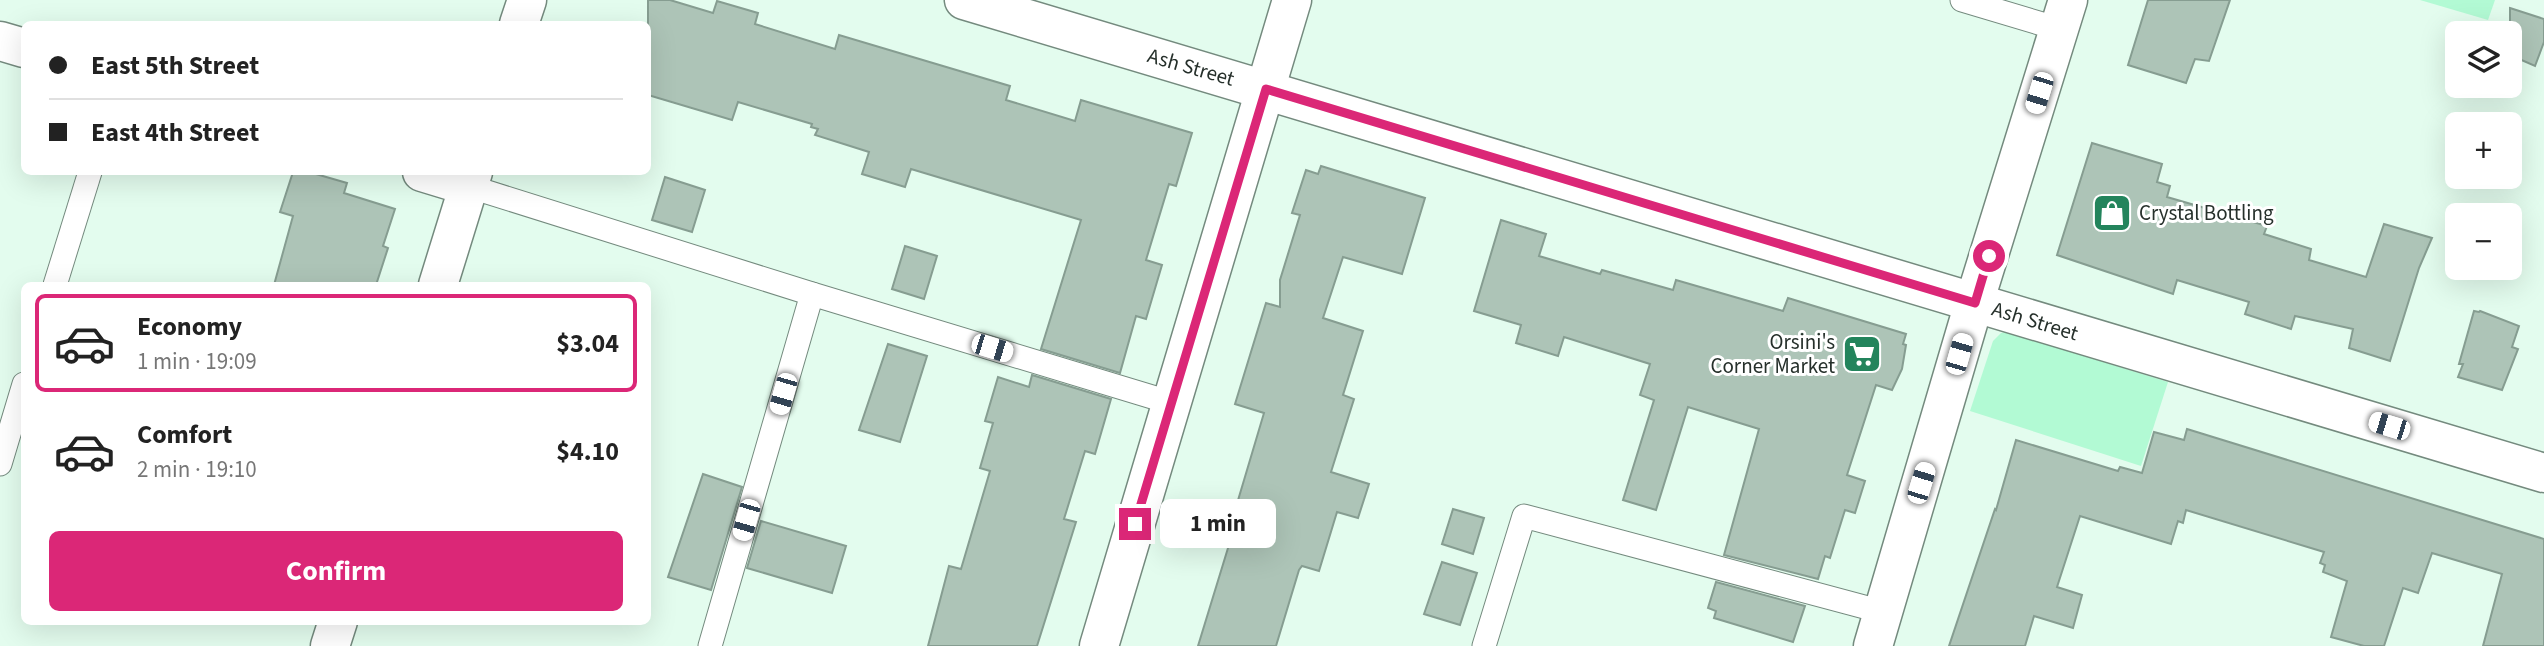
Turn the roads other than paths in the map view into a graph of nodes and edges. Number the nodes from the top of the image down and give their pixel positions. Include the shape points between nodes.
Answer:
1 (527, 0) edge
2 (964, 0) edge
3 (1292, 0) edge
4 (1962, 0) edge
5 (2063, 15) edge
6 (520, 21) edge
7 (0, 41) edge
8 (21, 47) edge
9 (1266, 89) junction
10 (89, 175) edge
11 (443, 175) edge
12 (470, 179) edge
13 (56, 282) edge
14 (439, 282) edge
15 (812, 294) junction
16 (1975, 303) junction
17 (21, 394) edge
18 (1172, 403) junction
19 (0, 464) edge
20 (2544, 473) edge
21 (337, 625) edge
22 (1878, 629) edge
23 (330, 646) edge
24 (710, 646) edge
25 (1099, 646) edge
26 (1484, 646) edge

1 - 6 street
2 - 9 street, Ash Street
3 - 9 street
4 - 5 lane
5 - 16 street
7 - 8 street
9 - 16 street, Ash Street
9 - 18 street
10 - 13 lane
11 - 12 street
12 - 14 street
12 - 15 lane
15 - 18 lane
15 - 24 lane
16 - 20 street, Ash Street
16 - 22 street
17 - 19 lane
18 - 25 street
21 - 23 street
22 - 26 lane via 1524,516

